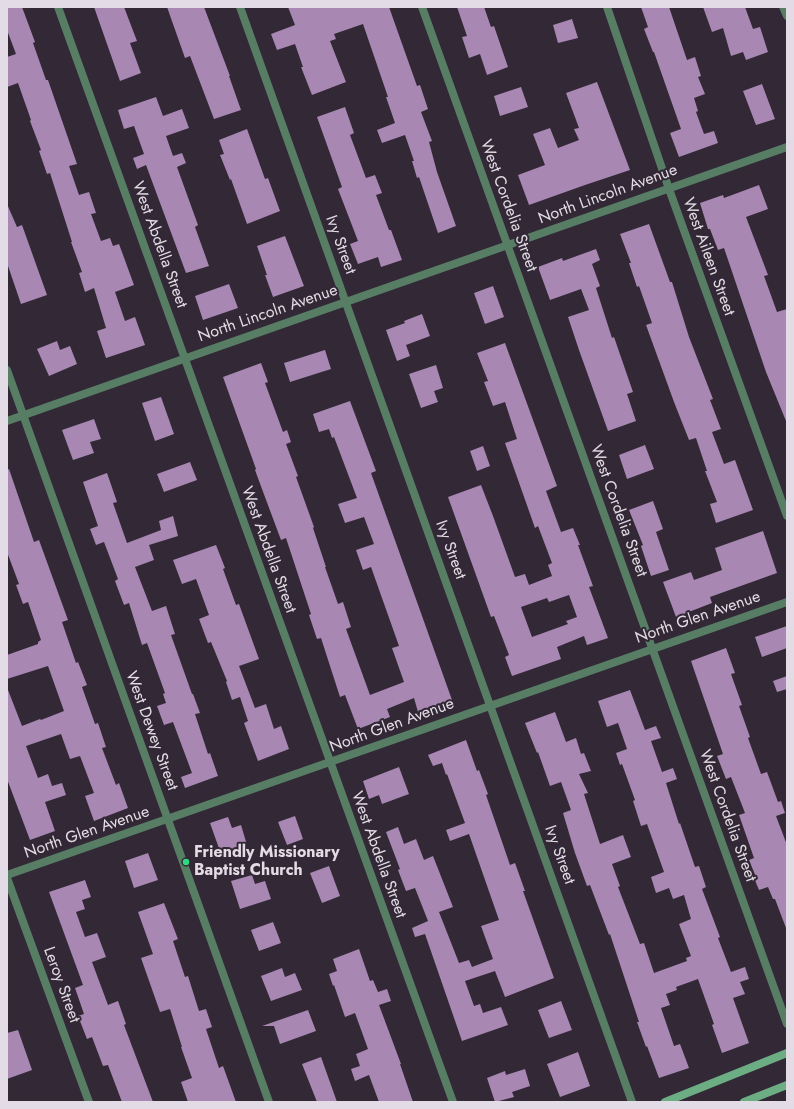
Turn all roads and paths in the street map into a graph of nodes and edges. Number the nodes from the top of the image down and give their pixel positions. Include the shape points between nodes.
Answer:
1 (58, 7) edge
2 (240, 7) edge
3 (422, 7) edge
4 (606, 7) edge
5 (783, 7) edge
6 (787, 16) edge
7 (787, 147) edge
8 (669, 189) junction
9 (508, 246) junction
10 (346, 301) junction
11 (184, 358) junction
12 (7, 370) edge
13 (23, 415) junction
14 (7, 421) edge
15 (787, 516) edge
16 (787, 602) edge
17 (652, 649) junction
18 (491, 705) junction
19 (330, 763) junction
20 (168, 819) junction
21 (7, 877) edge
22 (787, 1024) edge
23 (787, 1053) edge
24 (787, 1085) edge
25 (89, 1102) edge
26 (269, 1102) edge
27 (453, 1102) edge
28 (632, 1102) edge
29 (665, 1102) edge
30 (744, 1102) edge

1 - 11 street, West Abdella Street
2 - 10 street, Ivy Street
3 - 9 street, West Cordelia Street
4 - 8 street, West Aileen Street
5 - 6 street
7 - 8 street, North Lincoln Avenue
8 - 9 street, North Lincoln Avenue
8 - 15 street, West Aileen Street
9 - 10 street, North Lincoln Avenue
9 - 17 street, West Cordelia Street
10 - 11 street, North Lincoln Avenue
10 - 18 street, Ivy Street
11 - 13 street, North Lincoln Avenue
11 - 19 street, West Abdella Street
12 - 13 street, West Dewey Street
13 - 14 street, North Lincoln Avenue
13 - 20 street, West Dewey Street
16 - 17 street, North Glen Avenue
17 - 18 street, North Glen Avenue
17 - 22 street, West Cordelia Street
18 - 19 street, North Glen Avenue
18 - 28 street, Ivy Street
19 - 20 street, North Glen Avenue
19 - 27 street, West Abdella Street
20 - 21 street, North Glen Avenue
20 - 26 street, West Dewey Street
21 - 25 street, Leroy Street
23 - 29 street
24 - 30 street

